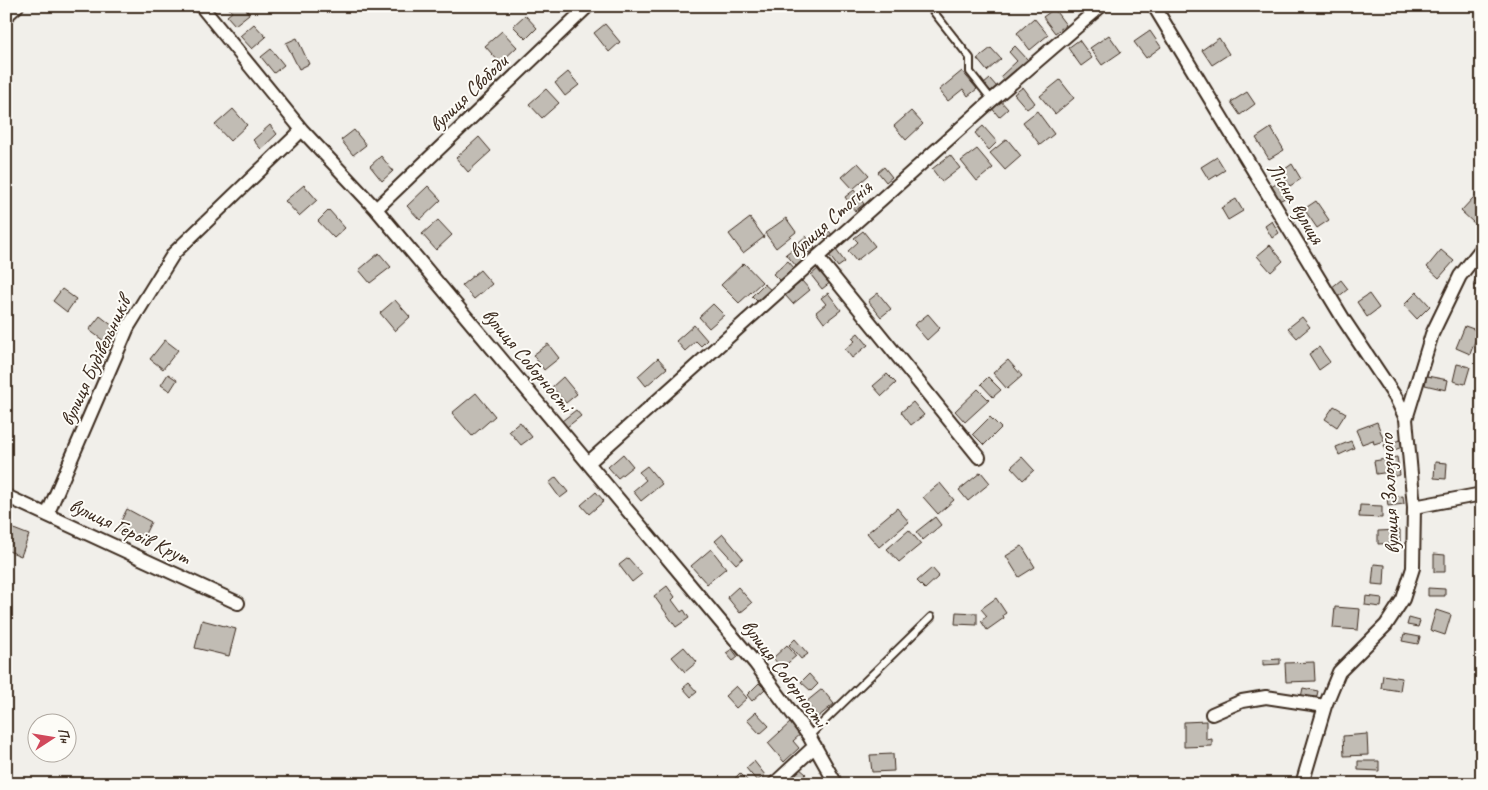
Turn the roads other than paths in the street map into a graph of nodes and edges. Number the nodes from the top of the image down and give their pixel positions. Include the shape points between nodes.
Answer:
1 (17, 6) edge
2 (201, 6) edge
3 (588, 6) edge
4 (929, 6) edge
5 (1101, 6) edge
6 (1154, 6) edge
7 (6, 16) edge
8 (992, 100) junction
9 (302, 130) junction
10 (376, 209) junction
11 (1482, 248) edge
12 (818, 258) junction
13 (1406, 419) junction
14 (979, 457) dead end
15 (588, 464) junction
16 (1482, 494) edge
17 (6, 496) edge
18 (1414, 507) junction
19 (47, 515) junction
20 (238, 603) dead end
21 (931, 617) dead end
22 (1325, 706) junction
23 (1212, 714) dead end
24 (812, 741) junction
25 (774, 784) edge
26 (836, 784) edge
27 (1302, 784) edge

1 - 7 street
2 - 9 street, вулиця Соборності
3 - 10 street, вулиця Свободи
4 - 8 lane via 970,58 970,72
5 - 8 street, вулиця Стогнія
6 - 13 street, Лісна вулиця
8 - 12 street, вулиця Стогнія
9 - 10 street, вулиця Соборності
9 - 19 street, вулиця Будівельників via 174,253 128,327
10 - 15 street, вулиця Соборності
11 - 13 street, вулиця Залозного via 1460,276 1432,334
12 - 14 street
12 - 15 street, вулиця Стогнія
13 - 18 street, вулиця Залозного
15 - 24 street, вулиця Соборності via 755,663
16 - 18 street
17 - 19 street, вулиця Героїв Крут
18 - 22 street, вулиця Залозного via 1413,568 1403,599 1386,625 1340,672
19 - 20 street, вулиця Героїв Крут
21 - 24 lane
22 - 23 street via 1266,696 1242,701
22 - 27 street, вулиця Залозного
24 - 25 street, вулиця Соборності
24 - 26 street, вулиця Соборності

